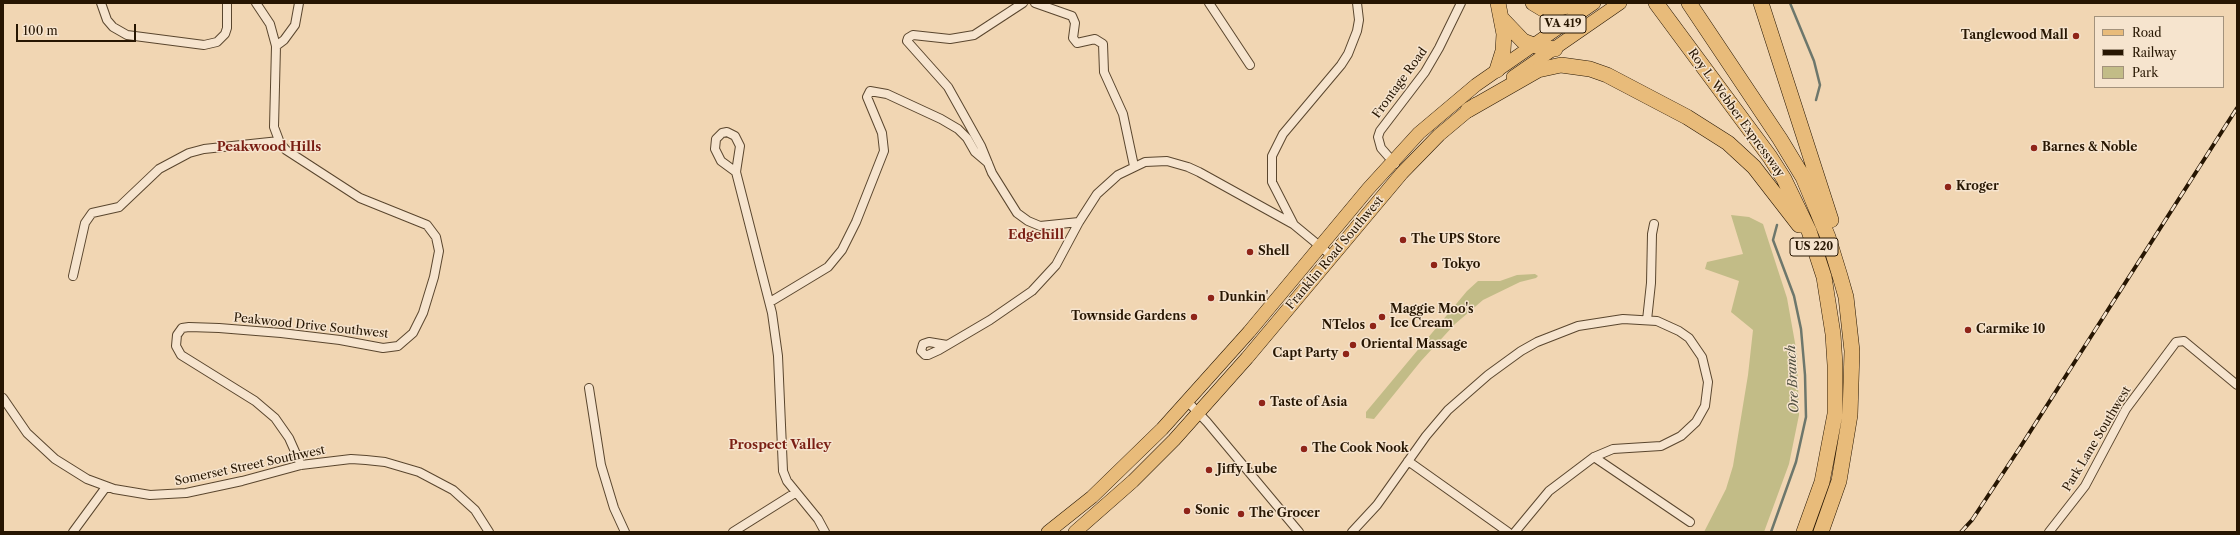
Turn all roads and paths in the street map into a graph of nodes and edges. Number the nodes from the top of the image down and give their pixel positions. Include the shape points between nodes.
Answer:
1 (101, 3) edge
2 (227, 3) edge
3 (256, 3) edge
4 (299, 3) edge
5 (1023, 3) edge
6 (1035, 3) edge
7 (1209, 3) edge
8 (1357, 3) edge
9 (1461, 3) edge
10 (1498, 3) edge
11 (1533, 3) edge
12 (1578, 3) edge
13 (1594, 3) edge
14 (1620, 3) edge
15 (1656, 3) edge
16 (1689, 3) edge
17 (1761, 3) edge
18 (1503, 20) junction
19 (276, 46) junction
20 (1532, 46) junction
21 (1555, 49) junction
22 (1250, 65) dead end
23 (1497, 70) junction
24 (1468, 110) junction
25 (279, 141) junction
26 (1392, 161) junction
27 (988, 163) junction
28 (1134, 166) junction
29 (736, 172) junction
30 (1402, 173) junction
31 (1078, 222) junction
32 (1293, 224) junction
33 (1654, 224) dead end
34 (1321, 246) junction
35 (1816, 251) junction
36 (1333, 257) junction
37 (73, 276) dead end
38 (1840, 276) junction
39 (770, 302) junction
40 (1647, 320) junction
41 (947, 345) dead end
42 (2237, 385) edge
43 (590, 388) dead end
44 (3, 398) edge
45 (1187, 401) junction
46 (1198, 412) junction
47 (1594, 457) junction
48 (1408, 461) junction
49 (301, 465) junction
50 (106, 487) junction
51 (795, 493) junction
52 (1690, 522) dead end
53 (72, 532) edge
54 (489, 532) edge
55 (625, 532) edge
56 (733, 532) edge
57 (825, 532) edge
58 (1048, 532) edge
59 (1075, 532) edge
60 (1299, 532) edge
61 (1352, 532) edge
62 (1508, 532) edge
63 (1515, 532) edge
64 (1804, 532) edge
65 (1821, 532) edge
66 (2049, 532) edge

1 - 2 street via 107,20 113,27 128,35 204,45 217,42 225,34
3 - 19 street via 270,24
4 - 19 street via 295,26
5 - 27 street via 974,35 950,39 911,35 908,41 948,87 964,112
6 - 28 street via 1072,16 1075,23 1075,41 1081,43 1095,39 1103,44 1104,72 1123,114
7 - 22 street
8 - 32 street via 1359,20 1348,54 1283,134 1272,156 1272,182
9 - 26 street, Frontage Road via 1425,72 1380,131 1379,143
10 - 18 highway
11 - 12 highway via 1550,10
13 - 20 main road, VA 419
14 - 21 main road, Franklin Road Southwest
15 - 35 highway, Roy L. Webber Expressway / US 220 via 1770,157 1796,202
16 - 38 highway, Roy L. Webber Expressway / US 220 via 1803,177 1826,231
17 - 38 highway via 1830,215
18 - 20 highway via 1516,37
18 - 23 highway via 1504,51
19 - 25 street via 274,126
20 - 21 highway
20 - 23 main road, VA 419
21 - 24 main road, Franklin Road Southwest
23 - 26 main road, Franklin Road Southwest via 1442,112
24 - 30 main road, Franklin Road Southwest
24 - 35 highway via 1526,76 1550,67 1577,66 1608,75 1688,117 1739,152 1776,192
25 - 37 street via 189,153 160,169 119,207 92,213 85,223
25 - 49 street, Peakwood Drive Southwest via 286,150 360,198 427,225 436,237 439,251 423,313 409,338 398,346 383,348 340,340 219,328 182,328 176,335 176,346 181,355 255,401 274,418 289,438
26 - 30 street, Frontage Road
26 - 34 main road, Franklin Road Southwest
27 - 31 street via 1002,191 1028,221 1047,227
27 - 39 street via 975,152 964,134 946,122 887,94 870,91 866,97 882,133 884,151 856,222 842,250 828,267
28 - 31 street via 1109,182
28 - 32 street via 1160,161 1188,167
29 - 29 street via 721,161 715,149 716,139 722,133 730,133 739,141 740,152
29 - 39 street
30 - 36 main road, Franklin Road Southwest
31 - 41 street via 1056,265 1032,292
32 - 34 street
33 - 40 street
34 - 36 street
34 - 45 main road, Franklin Road Southwest
35 - 64 highway, Roy L. Webber Expressway / US 220 via 1830,304 1836,397 1827,461
36 - 46 main road, Franklin Road Southwest
38 - 65 highway, Roy L. Webber Expressway / US 220 via 1847,305 1852,351 1850,415 1839,481
39 - 51 street via 778,356 782,461 787,481
40 - 47 street via 1668,325 1679,331 1696,347 1706,371 1705,406 1690,428 1671,442 1648,448 1613,449
40 - 48 street via 1611,320 1578,326 1521,351 1457,401
42 - 66 street, Park Lane Southwest via 2184,341 2176,342 2126,409 2085,486
43 - 55 street via 601,466 614,508
44 - 50 street, Somerset Street Southwest via 40,447 71,470
45 - 46 street
45 - 58 main road, Franklin Road Southwest via 1116,474
46 - 59 main road, Franklin Road Southwest via 1133,481
46 - 60 street
47 - 52 street
47 - 63 street via 1549,491
48 - 61 street via 1377,505
48 - 62 street
49 - 50 street, Somerset Street Southwest via 186,493 150,495
49 - 54 street, Somerset Street Southwest via 351,459 385,462 419,472 453,490 464,499 475,510
50 - 53 street
51 - 56 street
51 - 57 street via 818,519

